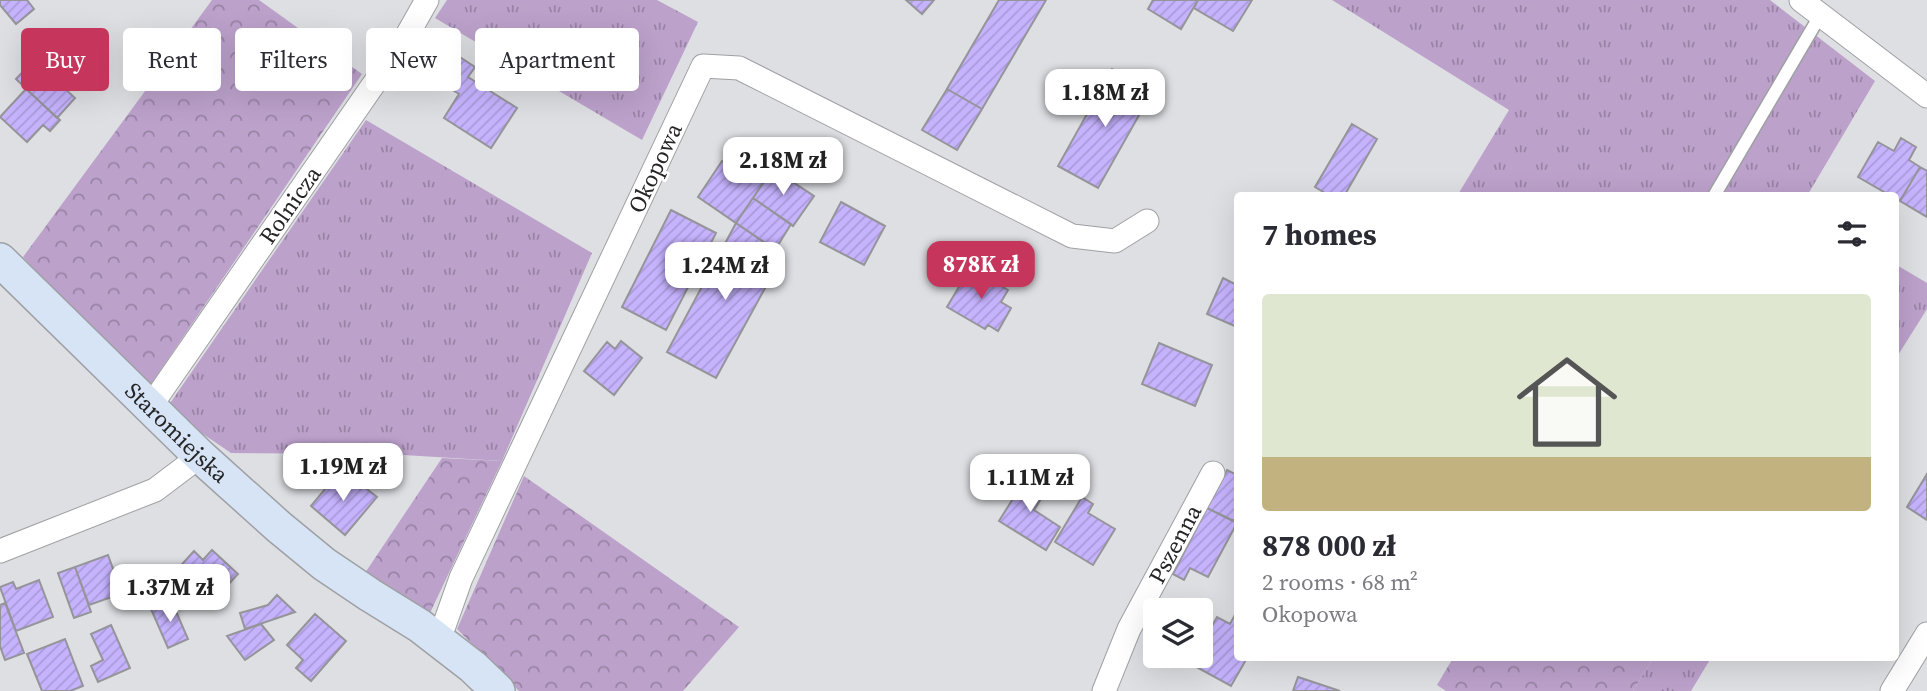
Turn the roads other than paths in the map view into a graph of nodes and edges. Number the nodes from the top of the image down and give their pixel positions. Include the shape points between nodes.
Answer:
1 (427, 0) edge
2 (1801, 0) edge
3 (1826, 7) edge
4 (1927, 96) edge
5 (1716, 192) edge
6 (1147, 221) dead end
7 (0, 260) edge
8 (150, 407) junction
9 (200, 456) junction
10 (1213, 473) dead end
11 (0, 551) edge
12 (1927, 634) edge
13 (439, 640) junction
14 (498, 691) edge
15 (1104, 691) edge
16 (1892, 691) edge

1 - 8 street, Rolnicza via 405,39
2 - 3 street
3 - 4 street
3 - 5 lane
6 - 13 street, Okopowa via 1115,241 1072,236 739,68 703,66 461,578
7 - 8 street, Staromiejska
8 - 9 street, Staromiejska
9 - 11 street via 155,490
9 - 13 street, Staromiejska via 324,564
10 - 15 street, Pszenna via 1129,629
12 - 16 street
13 - 14 street, Staromiejska

